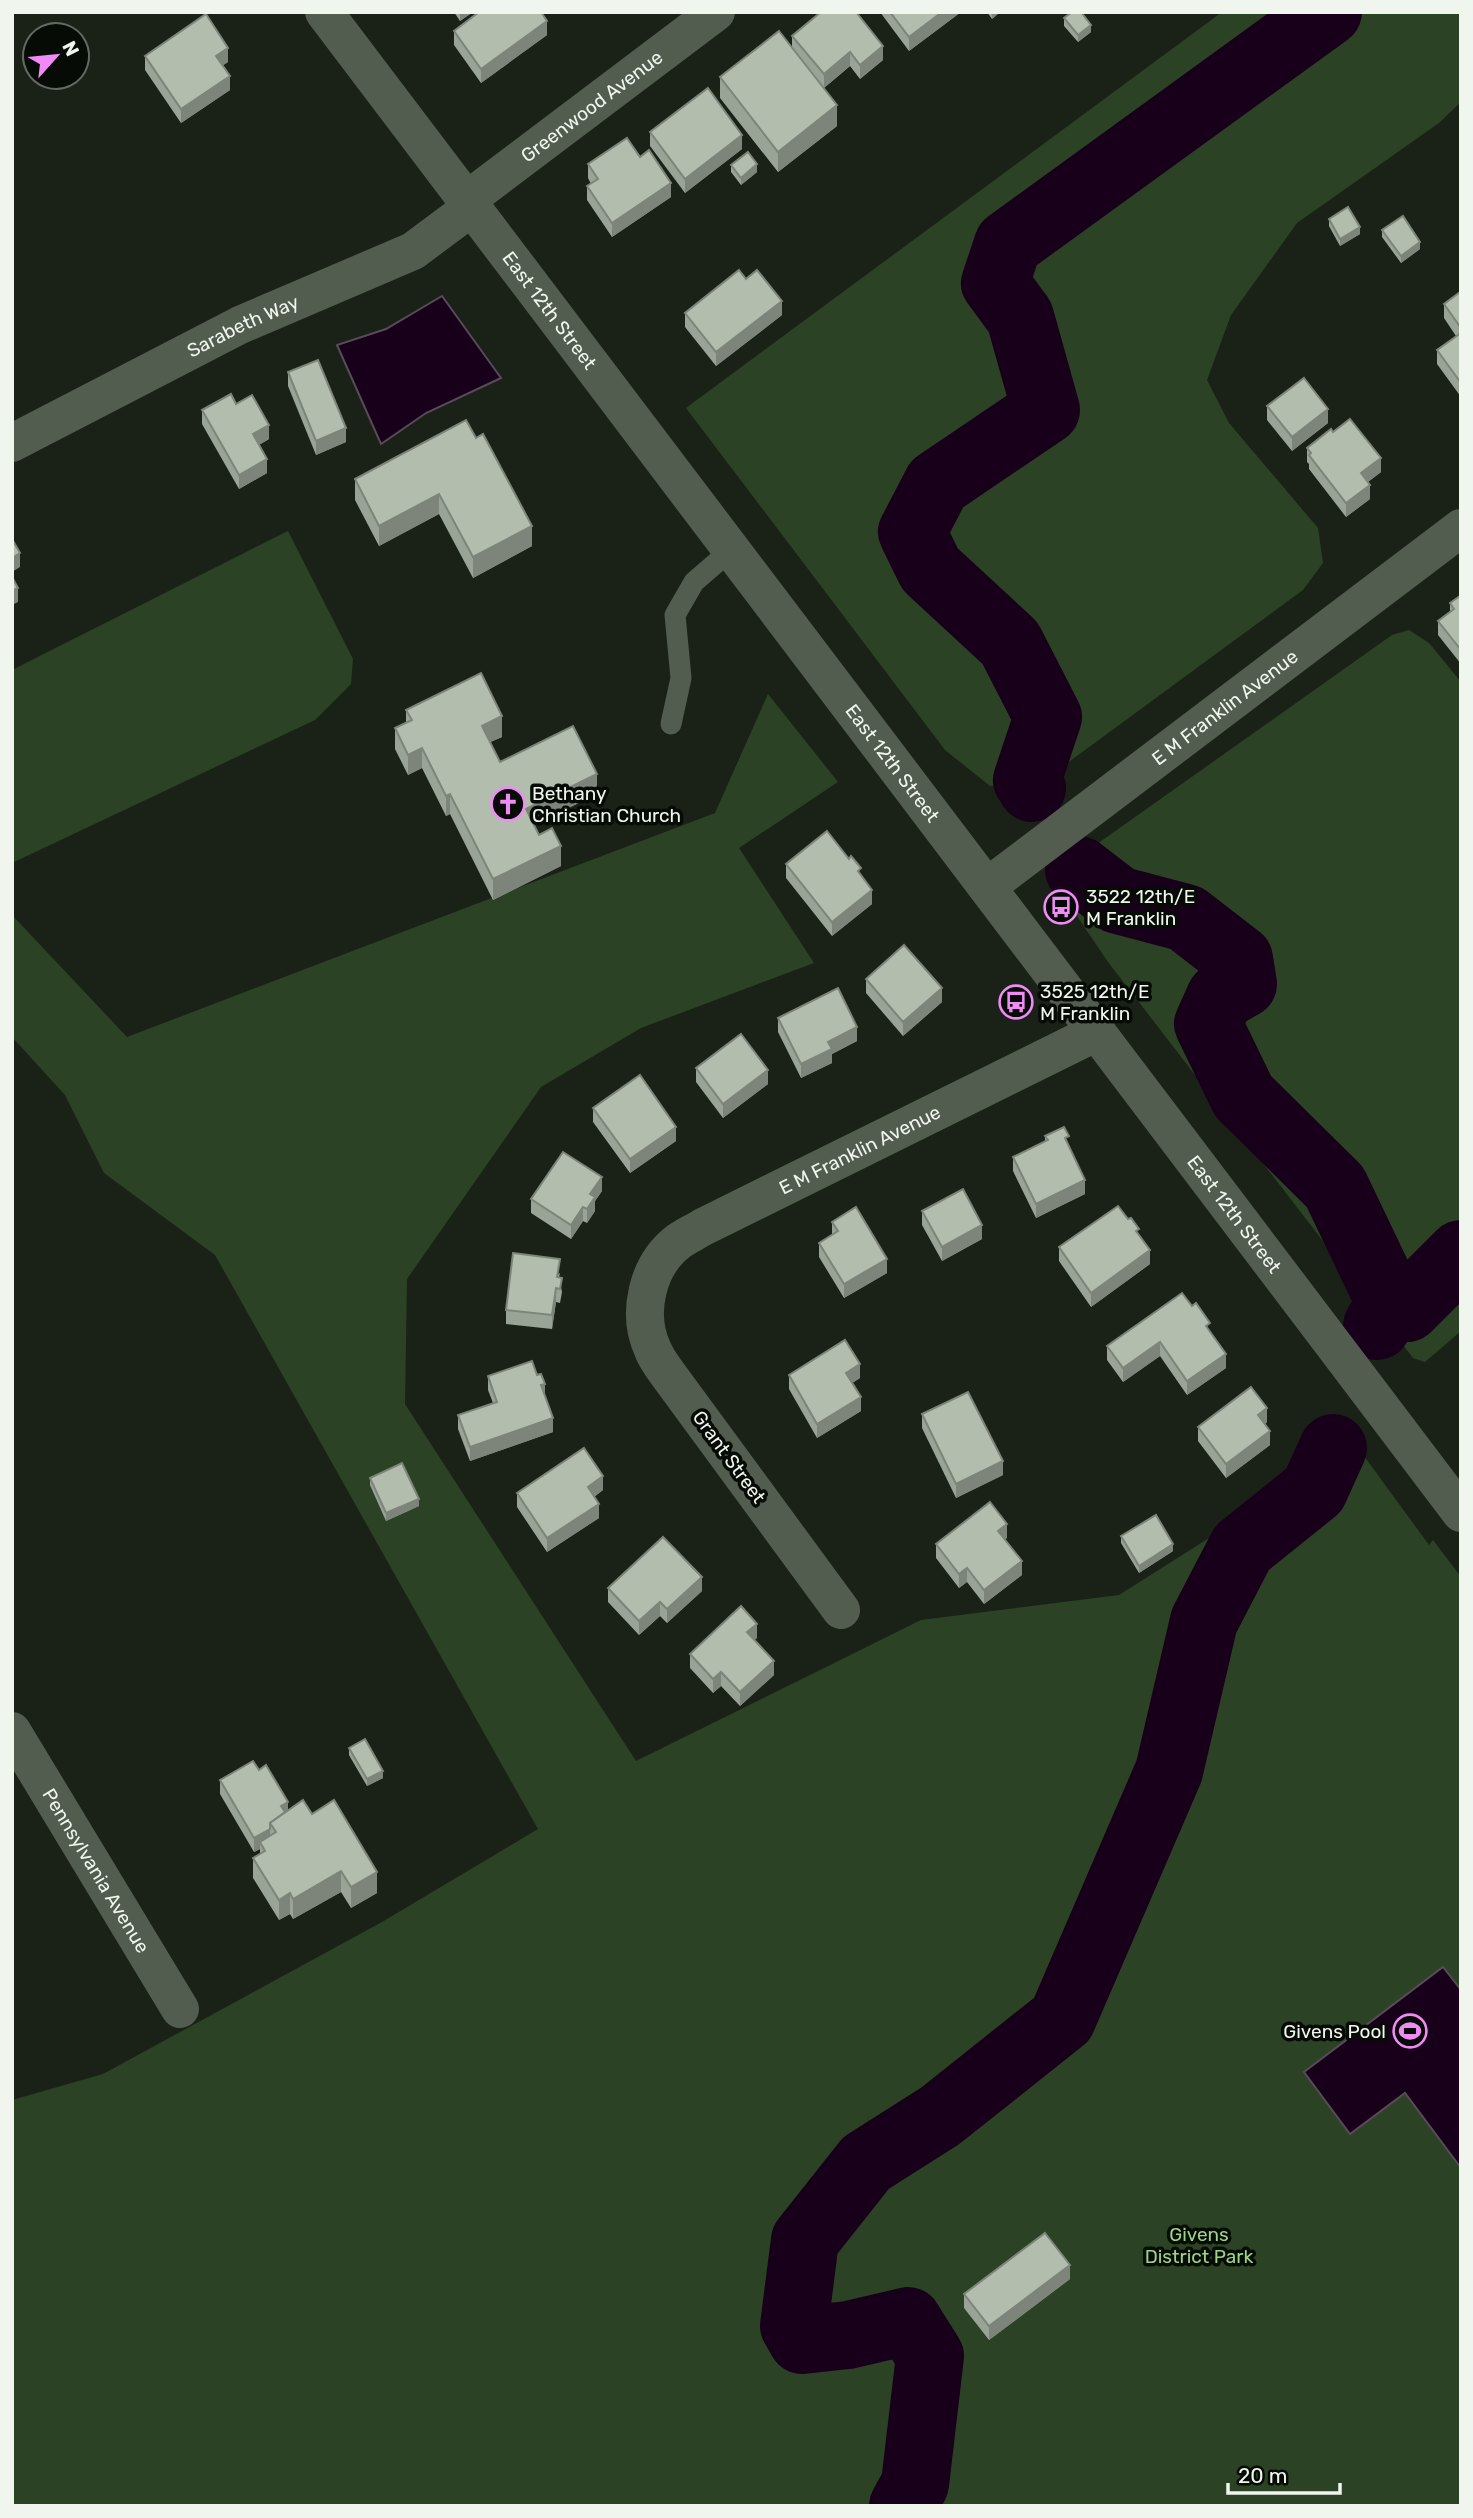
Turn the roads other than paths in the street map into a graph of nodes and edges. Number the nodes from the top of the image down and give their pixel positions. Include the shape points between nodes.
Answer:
1 (324, 12) edge
2 (716, 12) edge
3 (469, 204) junction
4 (12, 443) edge
5 (1461, 528) edge
6 (732, 550) junction
7 (671, 724) dead end
8 (987, 887) junction
9 (1097, 1032) junction
10 (647, 1293) joint
11 (1461, 1513) edge
12 (841, 1610) dead end
13 (12, 1731) edge
14 (180, 2009) dead end

1 - 3 street, East 12th Street
2 - 3 street, Greenwood Avenue
3 - 4 street, Sarabeth Way via 413,251 240,325
3 - 6 street, East 12th Street
5 - 8 street, E M Franklin Avenue
6 - 7 lane via 694,582 676,615 681,678
6 - 8 street, East 12th Street
8 - 9 street, East 12th Street
9 - 10 street, E M Franklin Avenue via 678,1241 655,1270
9 - 11 street, East 12th Street
10 - 12 street, Grant Street via 646,1327 652,1350
13 - 14 street, Pennsylvania Avenue

